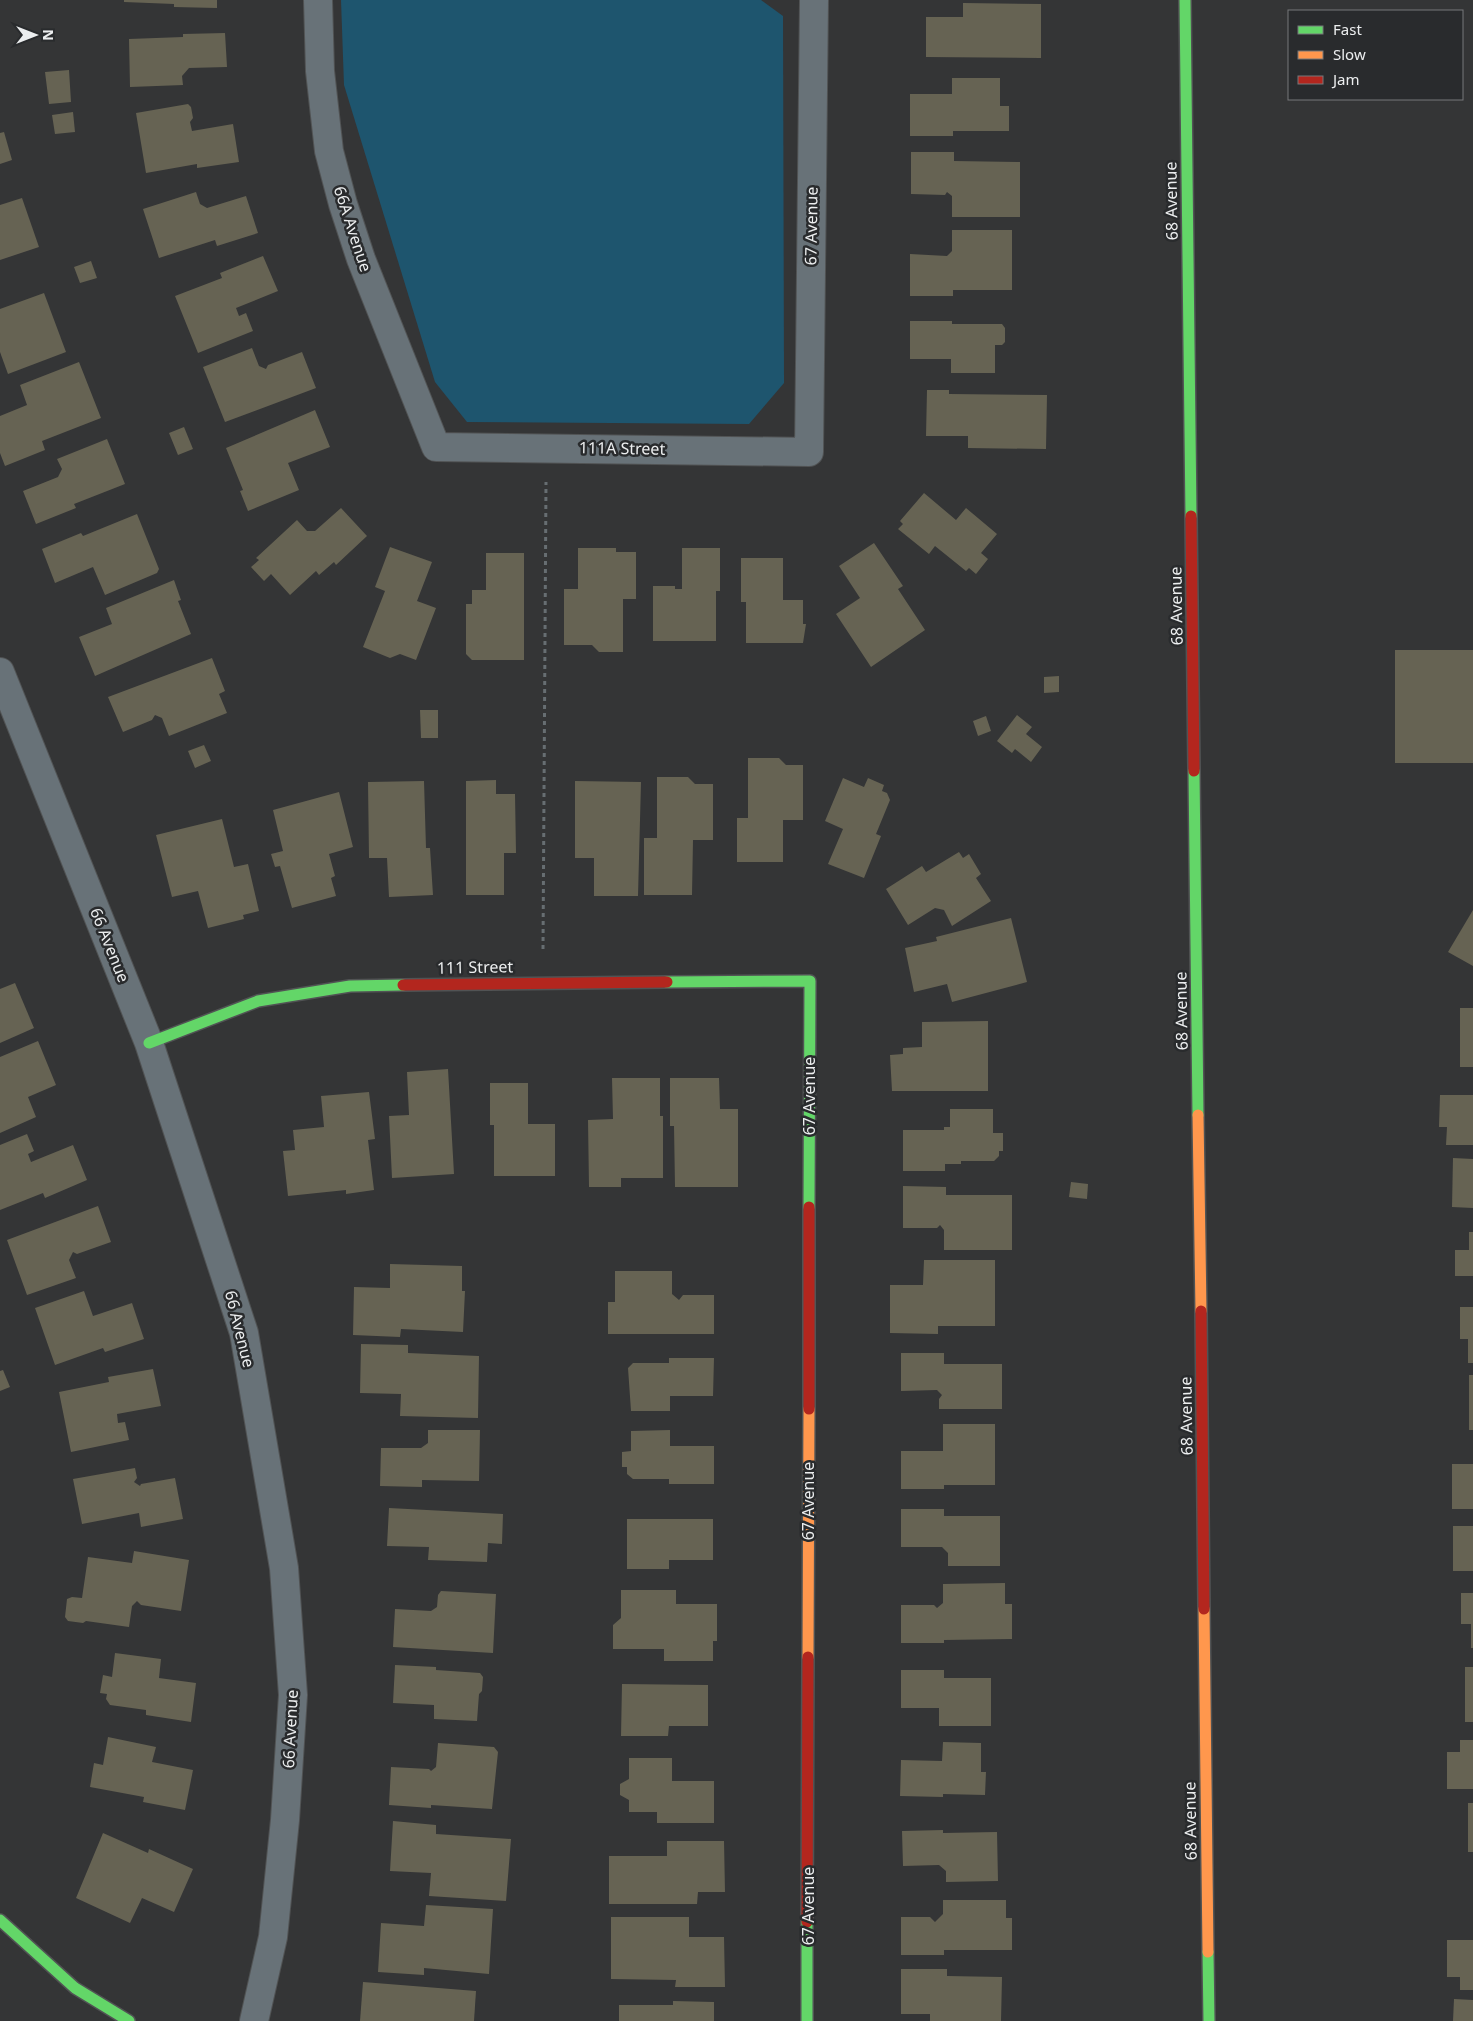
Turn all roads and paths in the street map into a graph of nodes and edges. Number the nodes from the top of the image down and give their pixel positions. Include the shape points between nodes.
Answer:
1 (318, 0) edge
2 (814, 0) edge
3 (1185, 0) edge
4 (436, 447) joint
5 (546, 447) junction
6 (809, 452) joint
7 (0, 672) edge
8 (810, 981) joint
9 (543, 982) junction
10 (149, 1043) junction
11 (0, 1920) edge
12 (129, 2021) edge
13 (254, 2021) edge
14 (807, 2021) edge
15 (1209, 2021) edge

1 - 4 street, 66A Avenue via 323,101 329,151 342,204
2 - 6 street, 67 Avenue
3 - 15 main road, 68 Avenue
4 - 5 street, 111A Street
5 - 6 street, 111A Street
5 - 9 path
7 - 10 street, 66 Avenue
8 - 9 main road, 111 Street
8 - 14 main road, 67 Avenue
9 - 10 main road, 111 Street via 383,984 283,996 258,1000
10 - 13 street, 66 Avenue via 244,1333 284,1568 293,1695 273,1936
11 - 12 main road via 75,1988

